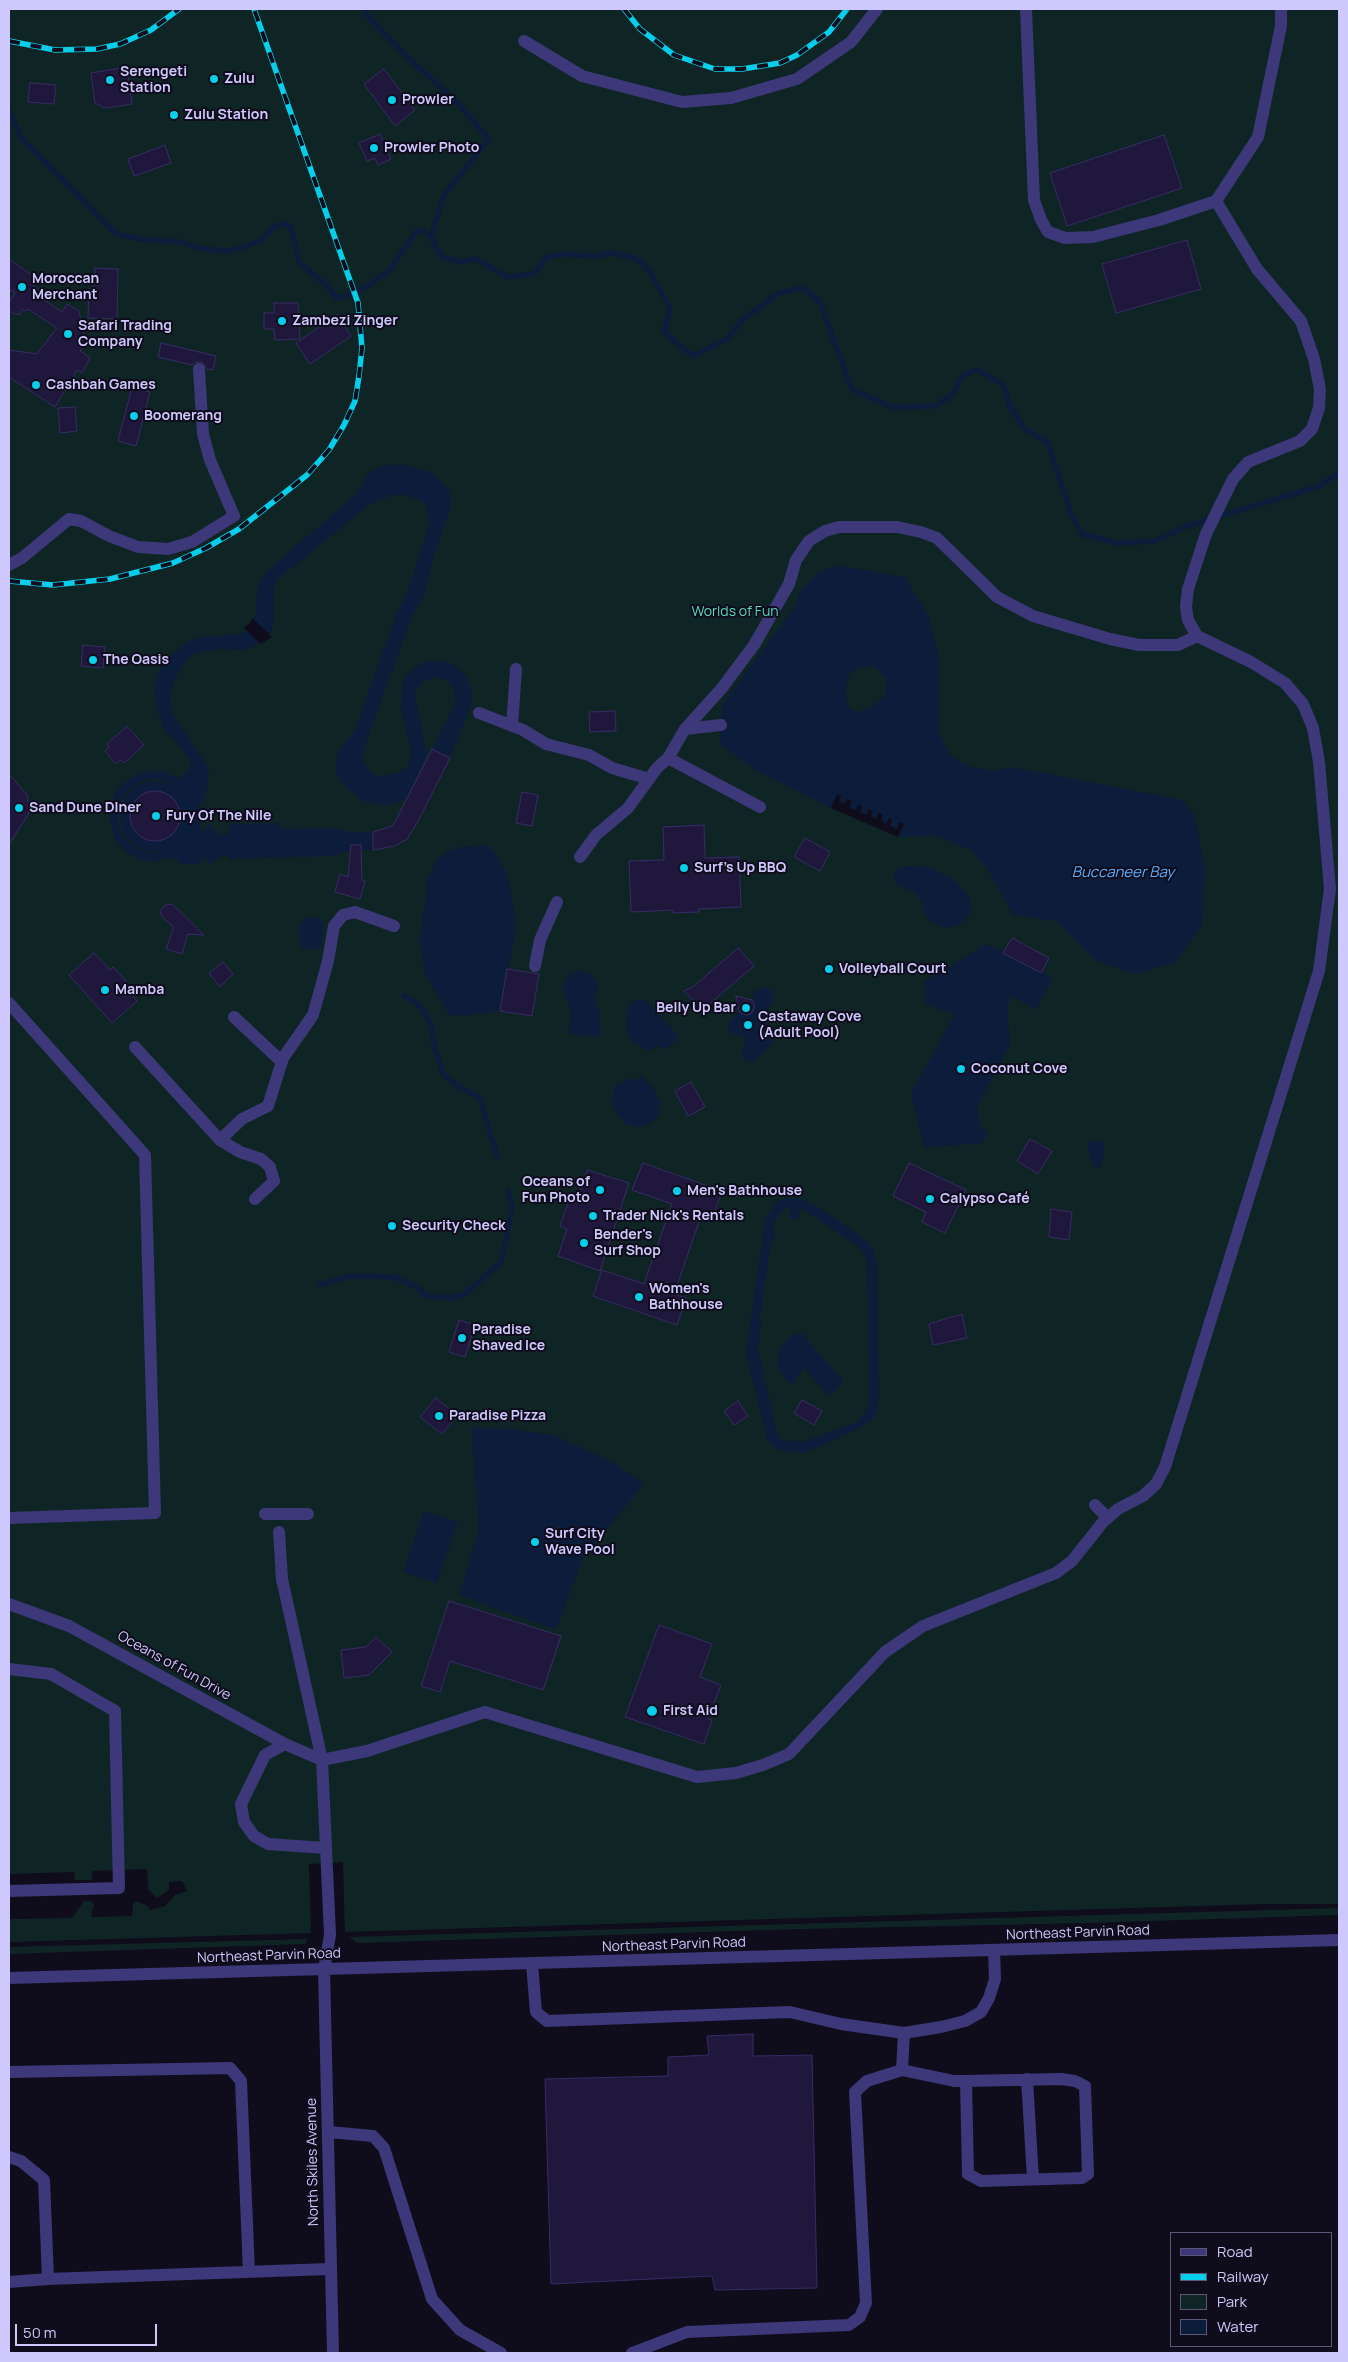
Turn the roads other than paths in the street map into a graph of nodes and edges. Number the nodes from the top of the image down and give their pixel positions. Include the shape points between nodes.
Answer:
1 (877, 9) edge
2 (1026, 9) edge
3 (1281, 9) edge
4 (524, 41) dead end
5 (1216, 201) junction
6 (199, 369) dead end
7 (9, 565) edge
8 (1197, 636) junction
9 (516, 668) dead end
10 (479, 713) dead end
11 (721, 725) dead end
12 (512, 726) junction
13 (685, 728) junction
14 (668, 758) junction
15 (649, 779) junction
16 (760, 807) dead end
17 (580, 857) dead end
18 (557, 902) dead end
19 (394, 926) dead end
20 (535, 966) dead end
21 (9, 1002) edge
22 (234, 1017) dead end
23 (135, 1048) dead end
24 (282, 1062) junction
25 (220, 1140) junction
26 (255, 1199) dead end
27 (1095, 1504) dead end
28 (266, 1514) dead end
29 (308, 1514) dead end
30 (9, 1518) edge
31 (1108, 1518) junction
32 (279, 1532) dead end
33 (9, 1604) edge
34 (9, 1669) edge
35 (285, 1744) junction
36 (322, 1760) junction
37 (326, 1848) junction
38 (9, 1891) edge
39 (1339, 1940) edge
40 (994, 1950) junction
41 (532, 1964) junction
42 (324, 1970) junction
43 (9, 1978) edge
44 (904, 2033) junction
45 (902, 2070) junction
46 (9, 2072) edge
47 (1027, 2080) junction
48 (966, 2081) junction
49 (328, 2132) junction
50 (9, 2157) edge
51 (1033, 2179) junction
52 (329, 2269) junction
53 (249, 2272) junction
54 (48, 2279) junction
55 (9, 2282) edge
56 (332, 2353) edge
57 (501, 2353) edge
58 (632, 2353) edge

1 - 4 street via 852,42 798,79 731,98 682,102 582,76
2 - 5 street via 1034,200 1048,232 1066,238 1093,237
3 - 5 street via 1281,26 1258,138
5 - 8 street via 1257,269 1301,321 1320,388 1319,408 1312,429 1300,441 1248,462 1233,479 1209,529 1188,589 1188,620
6 - 7 street via 203,434 210,460 234,516 192,542 168,548 138,547 81,520 69,519
8 - 13 street via 1178,645 1139,645 1033,616 997,597 937,538 897,528 839,527 809,541 796,560 789,584 754,645 722,688
8 - 31 street via 1285,682 1303,704 1319,762 1330,890 1318,971 1165,1467 1156,1484 1144,1496
9 - 12 street
10 - 12 street
11 - 13 street
12 - 15 street via 546,744 589,755 612,768
13 - 14 street
14 - 15 street
14 - 16 street
15 - 17 street via 628,808 596,835
18 - 20 street via 540,940
19 - 24 street via 355,912 343,915 334,926 313,1015
21 - 30 street via 145,1155 155,1513
22 - 24 street
23 - 25 street
24 - 25 street via 268,1106 242,1118
25 - 26 street via 240,1152 262,1159 270,1167 274,1181
27 - 31 street
28 - 29 street
31 - 36 street via 1072,1561 1056,1573 922,1626 885,1652 789,1754 763,1766 697,1777 485,1712 366,1751
32 - 36 street via 282,1578
33 - 35 street, Oceans of Fun Drive via 69,1626
34 - 38 street via 50,1674 115,1711 119,1888
35 - 36 street, Oceans of Fun Drive
35 - 37 street via 265,1755 241,1804 244,1822 254,1836 268,1844
36 - 37 street
37 - 42 street via 330,1935
39 - 40 street, Northeast Parvin Road
40 - 41 street, Northeast Parvin Road
40 - 44 street via 995,1979 981,2012 965,2021
41 - 42 street, Northeast Parvin Road
41 - 44 street via 536,2012 547,2020 790,2012 841,2024
42 - 43 street, Northeast Parvin Road
42 - 49 street, North Skiles Avenue
44 - 45 street
45 - 48 street
45 - 58 street via 867,2081 856,2092 866,2304 860,2317 849,2325 687,2332
46 - 53 street via 230,2068 241,2081
47 - 48 street
47 - 51 street
47 - 51 street via 1061,2079 1085,2086 1088,2174 1082,2178
48 - 51 street via 968,2174 981,2181
49 - 52 street, North Skiles Avenue
49 - 57 street via 373,2136 384,2148 432,2299 460,2330
50 - 54 street via 21,2161 44,2180
52 - 53 street
52 - 56 street, North Skiles Avenue
53 - 54 street
54 - 55 street

